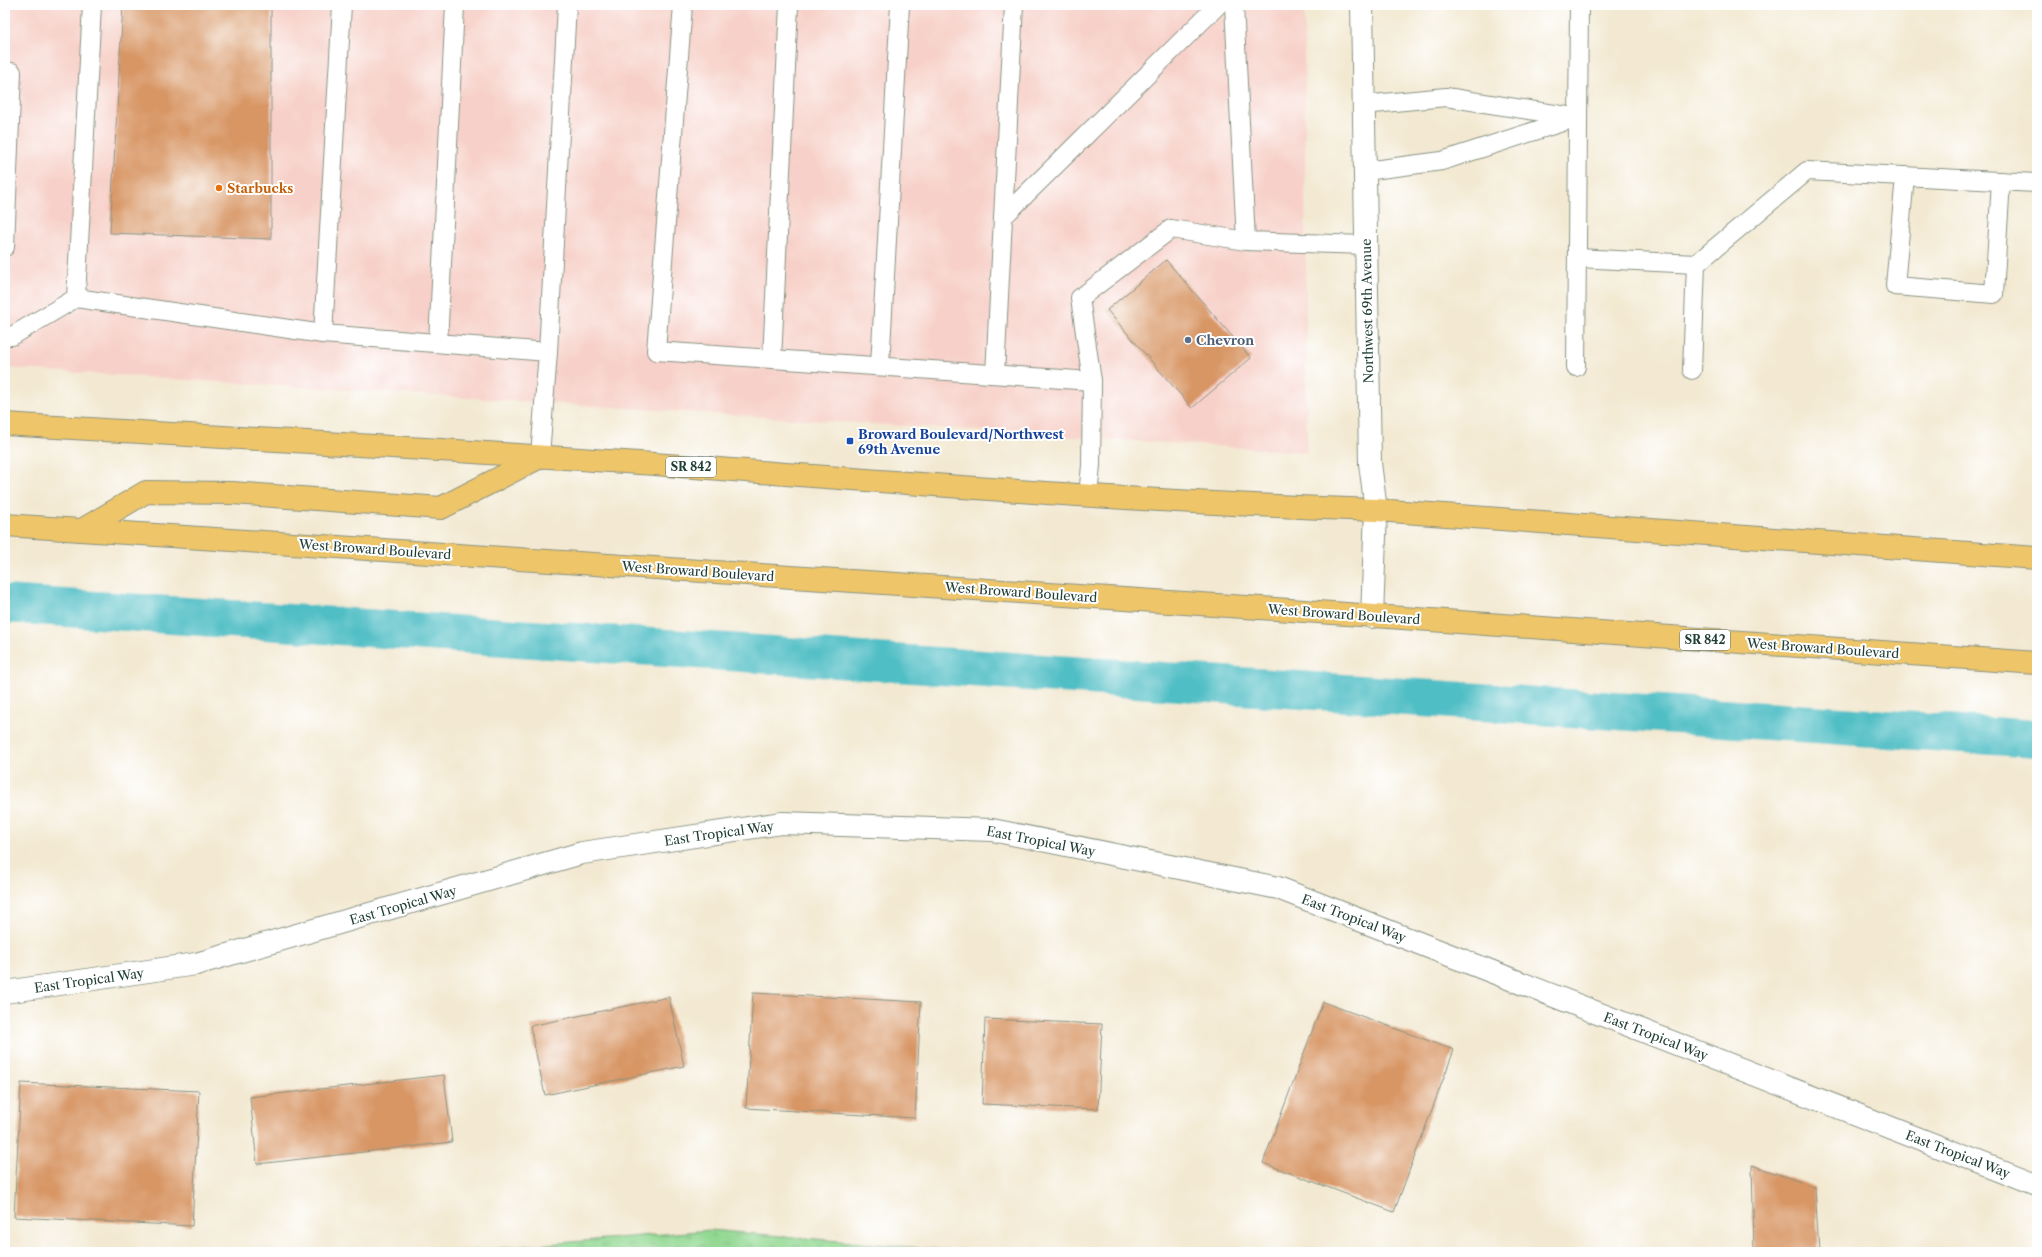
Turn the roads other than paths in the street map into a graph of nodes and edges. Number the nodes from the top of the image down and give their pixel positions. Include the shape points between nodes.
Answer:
1 (92, 5) edge
2 (342, 5) edge
3 (455, 5) edge
4 (567, 5) edge
5 (683, 5) edge
6 (789, 5) edge
7 (900, 5) edge
8 (1014, 5) edge
9 (1218, 5) edge
10 (1234, 5) edge
11 (1362, 5) edge
12 (1579, 5) edge
13 (12, 72) dead end
14 (1363, 105) junction
15 (1578, 117) junction
16 (1365, 171) junction
17 (1905, 176) junction
18 (2001, 181) junction
19 (2036, 183) dead end
20 (1003, 218) junction
21 (1246, 241) junction
22 (1366, 245) junction
23 (5, 247) edge
24 (1577, 258) junction
25 (1696, 264) junction
26 (76, 298) junction
27 (323, 334) junction
28 (5, 336) edge
29 (438, 343) junction
30 (548, 352) junction
31 (772, 359) junction
32 (880, 366) junction
33 (1576, 367) dead end
34 (1692, 370) dead end
35 (995, 374) junction
36 (1092, 381) junction
37 (5, 424) edge
38 (540, 456) junction
39 (1088, 496) junction
40 (1376, 510) junction
41 (5, 525) edge
42 (82, 530) junction
43 (2037, 558) edge
44 (1372, 617) junction
45 (2037, 663) edge
46 (5, 992) edge
47 (2037, 1185) edge

1 - 26 lane
2 - 27 lane
3 - 29 lane
4 - 30 lane
5 - 31 lane via 656,351
6 - 31 lane
7 - 32 lane
8 - 20 lane
9 - 20 lane
10 - 21 lane
11 - 14 street, Northwest 69th Avenue
12 - 15 lane
13 - 23 lane
14 - 15 lane via 1446,97
14 - 16 street, Northwest 69th Avenue
15 - 16 lane via 1442,161
15 - 24 lane
16 - 22 street, Northwest 69th Avenue
17 - 18 lane
17 - 18 lane via 1895,286 1994,294
17 - 25 lane via 1807,171
18 - 19 lane
20 - 35 lane
21 - 22 lane
21 - 36 lane via 1171,229 1080,298
22 - 40 street, Northwest 69th Avenue via 1370,463
24 - 25 lane
24 - 33 lane
25 - 34 lane
26 - 27 lane
26 - 28 lane via 12,336
27 - 29 lane
29 - 30 lane
30 - 38 lane
31 - 32 lane
32 - 35 lane
35 - 36 lane
36 - 39 lane
37 - 38 main road, SR 842
38 - 39 main road, SR 842
38 - 42 main road via 441,508 232,493 146,492
39 - 40 main road, SR 842 via 1292,508
40 - 43 main road, SR 842
40 - 44 street, Northwest 69th Avenue
41 - 42 main road, West Broward Boulevard / SR 842
42 - 44 main road, West Broward Boulevard / SR 842
44 - 45 main road, West Broward Boulevard / SR 842
46 - 47 street, East Tropical Way via 196,964 582,853 782,823 992,830 1278,888

